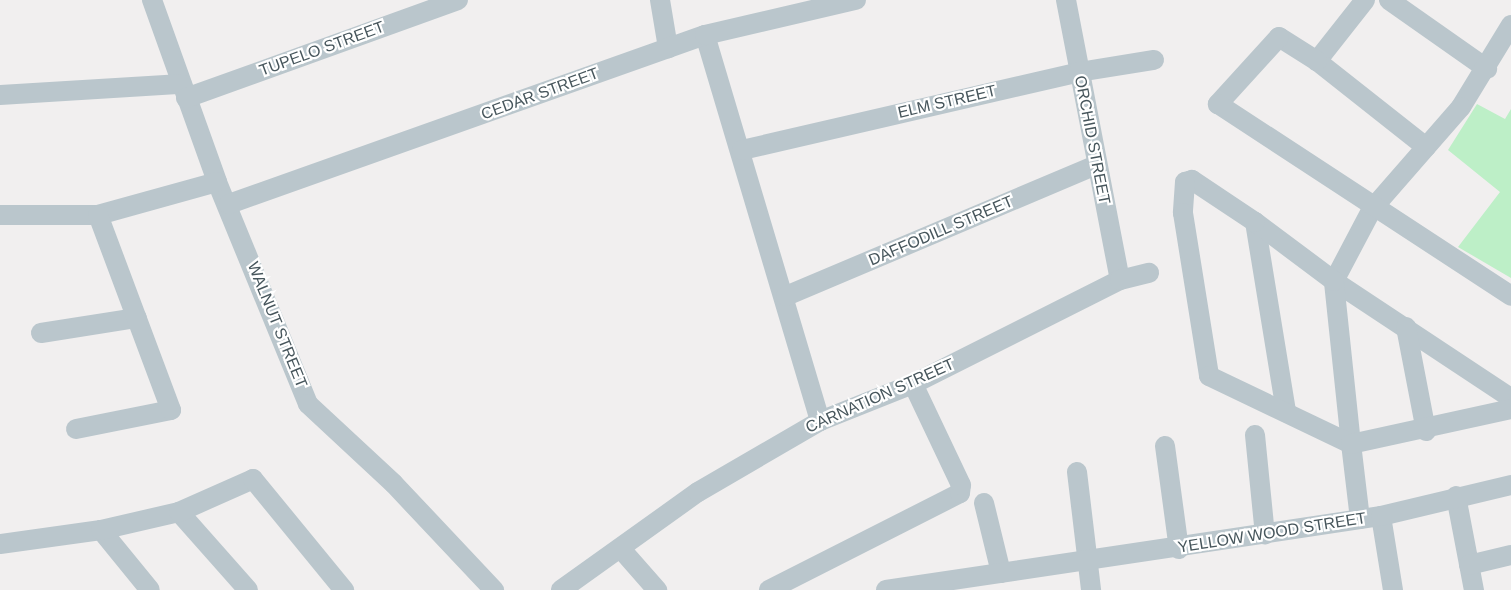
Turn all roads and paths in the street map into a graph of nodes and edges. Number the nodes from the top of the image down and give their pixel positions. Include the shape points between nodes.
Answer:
1 (152, 0) edge
2 (458, 0) edge
3 (660, 0) edge
4 (856, 0) edge
5 (1066, 0) edge
6 (1365, 0) edge
7 (1389, 0) edge
8 (1511, 25) edge
9 (705, 35) junction
10 (668, 48) junction
11 (1154, 60) dead end
12 (1317, 61) junction
13 (1487, 69) junction
14 (1079, 72) junction
15 (184, 91) junction
16 (0, 95) edge
17 (1426, 147) junction
18 (742, 150) junction
19 (1096, 165) junction
20 (217, 182) junction
21 (229, 204) junction
22 (1372, 208) junction
23 (0, 214) edge
24 (98, 215) junction
25 (1255, 222) junction
26 (1149, 273) dead end
27 (1120, 280) junction
28 (1334, 281) junction
29 (786, 296) junction
30 (1511, 296) edge
31 (137, 318) junction
32 (1406, 327) junction
33 (41, 333) dead end
34 (913, 384) junction
35 (1511, 398) edge
36 (1511, 409) edge
37 (1286, 412) junction
38 (820, 421) junction
39 (76, 429) dead end
40 (1426, 431) junction
41 (1256, 435) dead end
42 (1351, 444) junction
43 (1165, 446) dead end
44 (1077, 472) dead end
45 (1511, 485) edge
46 (1456, 496) junction
47 (984, 503) dead end
48 (179, 512) junction
49 (1381, 516) junction
50 (1360, 519) junction
51 (101, 530) junction
52 (1265, 535) junction
53 (0, 544) edge
54 (621, 549) junction
55 (1179, 549) junction
56 (1511, 555) edge
57 (1086, 560) junction
58 (1469, 565) junction
59 (1001, 573) junction
60 (150, 590) edge
61 (248, 590) edge
62 (344, 590) edge
63 (494, 590) edge
64 (561, 590) edge
65 (657, 590) edge
66 (769, 590) edge
67 (886, 590) edge
68 (1091, 590) edge
69 (1393, 590) edge
70 (1474, 590) edge

1 - 15 street, WALNUT STREET
2 - 15 street, TUPELO STREET
3 - 10 street
4 - 9 street, CEDAR STREET
5 - 14 street, ORCHID STREET
6 - 12 street
7 - 13 street
8 - 13 street
9 - 10 street, CEDAR STREET
9 - 18 street
10 - 21 street, CEDAR STREET
11 - 14 street, ELM STREET
12 - 17 street
12 - 22 street via 1279,37 1218,104
13 - 17 street
14 - 18 street, ELM STREET
14 - 19 street, ORCHID STREET
15 - 16 street, TUPELO STREET
15 - 20 street, WALNUT STREET
17 - 22 street
18 - 29 street
19 - 27 street, ORCHID STREET
19 - 29 street, DAFFODILL STREET
20 - 21 street, WALNUT STREET
20 - 24 street
21 - 63 street, WALNUT STREET via 308,404 394,484
22 - 28 street
22 - 30 street
23 - 24 street
24 - 31 street
25 - 28 street
25 - 37 street
25 - 37 street via 1192,180 1182,184 1209,376
26 - 27 street, CARNATION STREET
27 - 34 street, CARNATION STREET
28 - 32 street
28 - 42 street
29 - 38 street
31 - 33 street
31 - 39 street via 171,410
32 - 35 street
32 - 40 street
34 - 38 street, CARNATION STREET
34 - 66 street via 961,485 960,493
36 - 40 street
37 - 42 street
38 - 54 street, CARNATION STREET via 698,492
40 - 42 street
41 - 52 street
42 - 50 street
43 - 55 street
44 - 57 street
45 - 46 street, YELLOW WOOD STREET
46 - 49 street, YELLOW WOOD STREET
46 - 58 street
47 - 59 street
48 - 51 street
48 - 61 street
48 - 62 street via 253,479
49 - 50 street, YELLOW WOOD STREET
49 - 69 street
50 - 52 street, YELLOW WOOD STREET
51 - 53 street
51 - 60 street
52 - 55 street, YELLOW WOOD STREET
54 - 64 street, CARNATION STREET
54 - 65 street
55 - 57 street, YELLOW WOOD STREET
56 - 58 street
57 - 59 street, YELLOW WOOD STREET
57 - 68 street
58 - 70 street
59 - 67 street, YELLOW WOOD STREET

